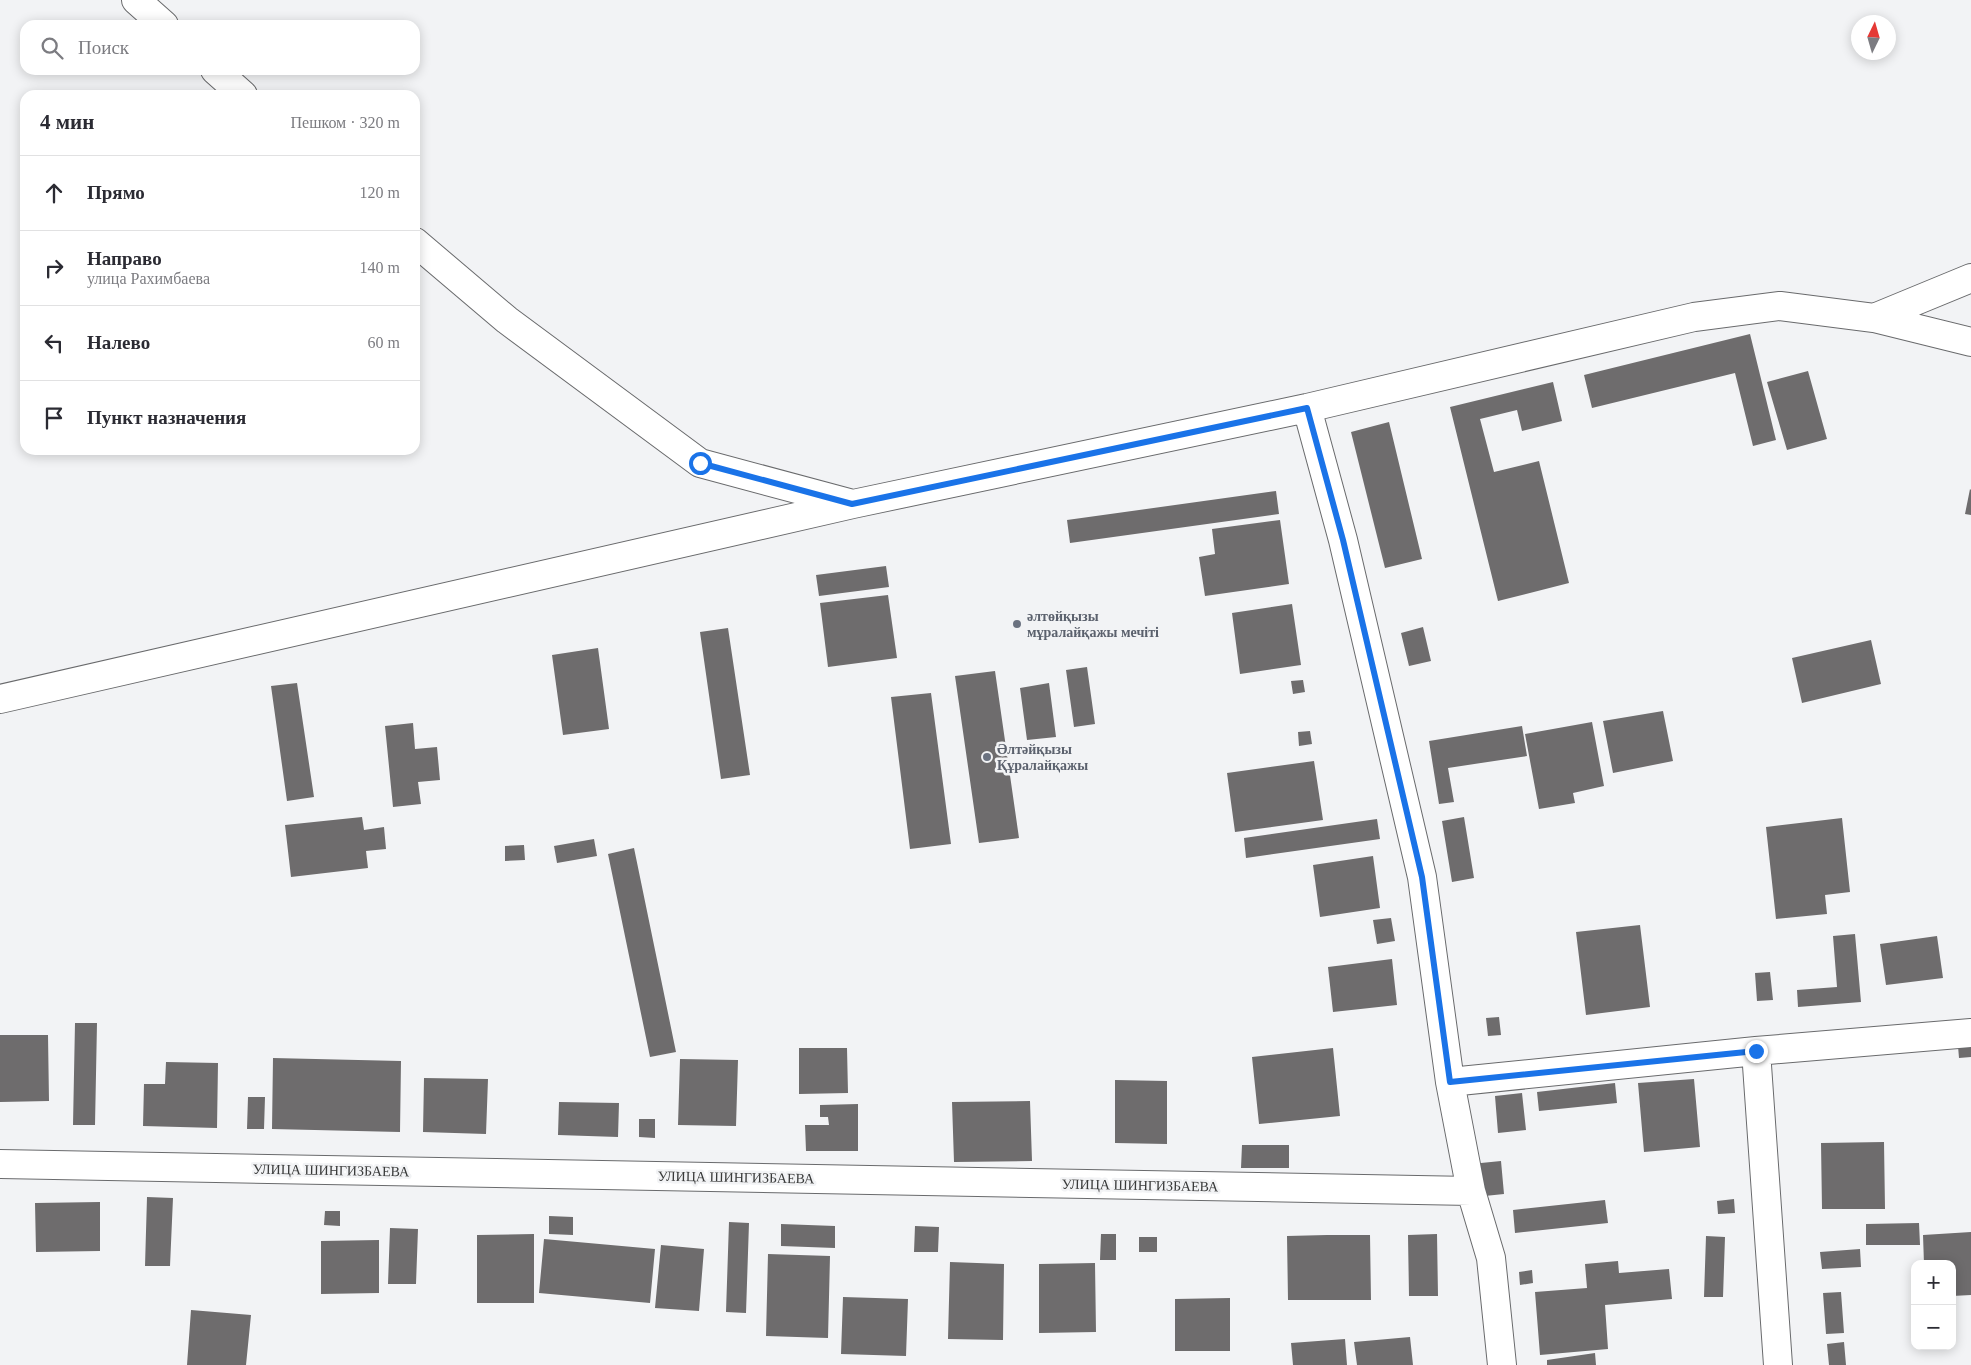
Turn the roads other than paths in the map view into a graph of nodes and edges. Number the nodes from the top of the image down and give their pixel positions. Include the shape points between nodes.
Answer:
1 (136, 0) edge
2 (158, 20) edge
3 (221, 75) edge
4 (237, 90) edge
5 (420, 246) edge
6 (1971, 278) edge
7 (1874, 318) junction
8 (1971, 342) edge
9 (1307, 408) junction
10 (852, 504) junction
11 (0, 699) edge
12 (1971, 1033) edge
13 (1756, 1051) junction
14 (1450, 1082) junction
15 (0, 1164) edge
16 (1471, 1191) junction
17 (1502, 1365) edge
18 (1778, 1365) edge

1 - 2 street
3 - 4 street
5 - 10 street via 508,320 700,463
6 - 7 street
7 - 8 street
7 - 9 street via 1780,306 1694,317
9 - 10 street
9 - 14 street via 1343,540 1422,877
10 - 11 street
12 - 13 street
13 - 14 street
13 - 18 street
14 - 16 street
15 - 16 street, УЛИЦА ШИНГИЗБАЕВА
16 - 17 street via 1491,1258

